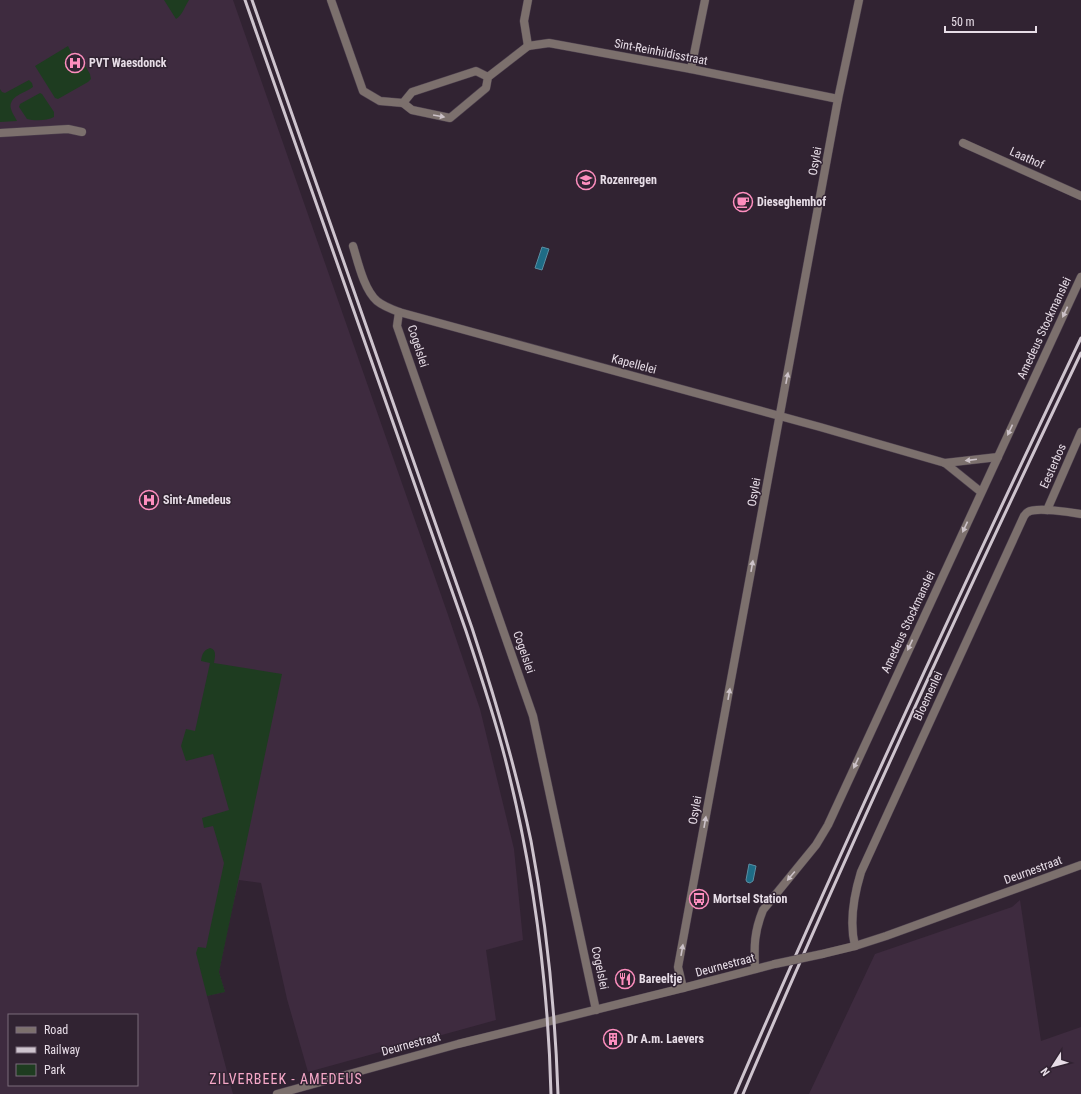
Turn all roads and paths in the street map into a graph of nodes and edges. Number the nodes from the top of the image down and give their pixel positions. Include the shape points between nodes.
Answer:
1 (330, 0) edge
2 (528, 0) edge
3 (706, 0) edge
4 (859, 0) edge
5 (528, 46) junction
6 (691, 69) junction
7 (488, 77) junction
8 (838, 99) junction
9 (403, 103) junction
10 (82, 132) dead end
11 (0, 133) edge
12 (963, 143) dead end
13 (1081, 196) edge
14 (353, 246) dead end
15 (1081, 277) edge
16 (399, 312) junction
17 (780, 416) junction
18 (1081, 432) edge
19 (998, 457) junction
20 (945, 464) junction
21 (981, 492) junction
22 (1047, 510) junction
23 (1081, 514) edge
24 (1081, 865) edge
25 (855, 946) junction
26 (755, 969) junction
27 (683, 988) junction
28 (596, 1010) junction
29 (277, 1094) edge

1 - 9 street via 363,91 380,101
2 - 5 street via 524,21
3 - 6 street
4 - 8 street, Osylei
5 - 6 street, Sint-Reinhildisstraat via 549,43
5 - 7 street, Sint-Reinhildisstraat
6 - 8 street, Sint-Reinhildisstraat
7 - 9 street via 476,71 412,92
9 -> 7 street, Sint-Reinhildisstraat via 412,110 450,118 486,88
17 -> 8 street, Osylei
10 - 11 street via 68,129
12 - 13 street, Laathof
14 - 16 street, Kapellelei via 371,294 381,304
15 -> 19 street, Amedeus Stockmanslei
16 - 17 street, Kapellelei
16 - 28 street, Cogelslei via 397,326 534,716
17 - 20 street, Kapellelei
27 -> 17 street, Osylei via 678,967
18 - 22 street, Eesterbos
19 -> 20 street, Kapellelei
19 - 21 street, Amedeus Stockmanslei
20 - 21 street, Kapellelei
21 -> 26 street, Amedeus Stockmanslei via 828,825 816,845 763,910 755,938
22 - 23 street, Bloemenlei
22 - 25 street, Bloemenlei via 1028,511 1024,516 866,859 855,898 852,929
24 - 25 street, Deurnestraat
25 - 26 street, Deurnestraat, bridge
26 - 27 street, Deurnestraat
27 - 28 street, Deurnestraat
28 - 29 street, Deurnestraat via 458,1044

